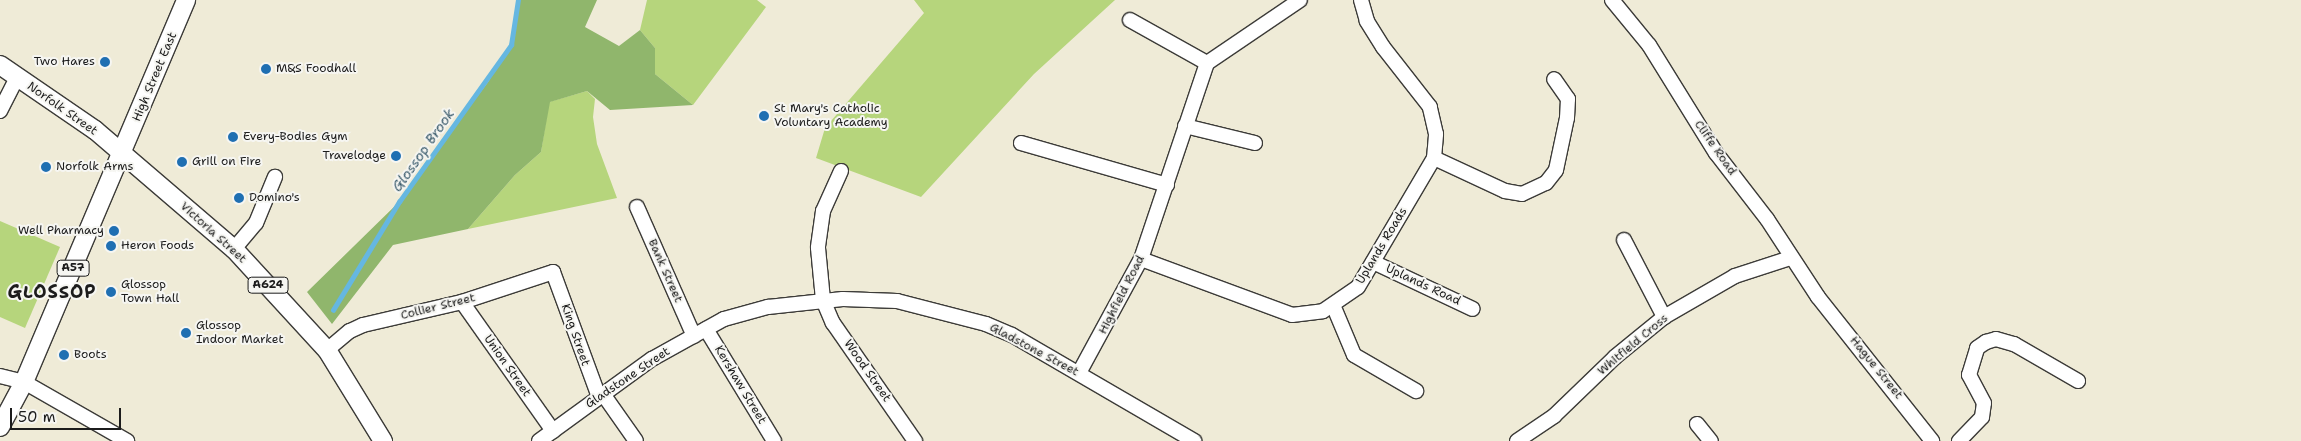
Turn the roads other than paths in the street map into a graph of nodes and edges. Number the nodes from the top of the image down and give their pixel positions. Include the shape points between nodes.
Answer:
1 (186, 0) edge
2 (1300, 0) edge
3 (1361, 0) edge
4 (1612, 0) edge
5 (1130, 20) dead end
6 (1207, 63) junction
7 (0, 65) edge
8 (17, 78) junction
9 (1554, 79) dead end
10 (0, 111) edge
11 (1185, 126) junction
12 (1021, 143) dead end
13 (1255, 143) dead end
14 (122, 154) junction
15 (1434, 158) junction
16 (841, 171) dead end
17 (276, 177) dead end
18 (1167, 185) junction
19 (637, 207) dead end
20 (1624, 240) dead end
21 (234, 249) junction
22 (1790, 258) junction
23 (1141, 259) junction
24 (1374, 262) junction
25 (553, 272) joint
26 (1818, 297) joint
27 (823, 300) junction
28 (462, 302) junction
29 (1333, 305) junction
30 (1473, 309) dead end
31 (1664, 317) junction
32 (700, 332) junction
33 (327, 350) junction
34 (1079, 373) junction
35 (0, 376) edge
36 (2078, 381) dead end
37 (24, 382) junction
38 (1416, 391) dead end
39 (601, 395) junction
40 (1697, 424) dead end
41 (0, 427) edge
42 (553, 431) junction
43 (911, 440) edge
44 (127, 441) edge
45 (383, 441) edge
46 (539, 441) edge
47 (636, 441) edge
48 (774, 441) edge
49 (1194, 441) edge
50 (1517, 441) edge
51 (1711, 441) edge
52 (1932, 441) edge
53 (1960, 441) edge

1 - 14 main road, High Street East / A57
2 - 6 street
3 - 15 street, Uplands Roads via 1367,21 1379,41 1430,107 1436,134
4 - 22 street, Cliffe Road via 1649,45 1716,154 1767,219
5 - 6 street
6 - 11 street, Highfield Road
7 - 8 main road, Norfolk Street
8 - 10 street
8 - 14 main road, Norfolk Street via 95,130
9 - 15 street via 1568,99 1567,118 1556,170 1546,183 1522,194 1505,191
11 - 13 street
11 - 18 street, Highfield Road
12 - 18 street
14 - 21 main road, Victoria Street / A624
14 - 37 main road, A57
15 - 24 street, Uplands Roads
16 - 27 street, Wood Street via 823,211 818,248
17 - 21 street via 256,223
18 - 23 street, Highfield Road
19 - 32 street, Bank Street
20 - 31 street
21 - 33 main road, Victoria Street / A624
22 - 26 street, Cliffe Road
22 - 31 street, Whitfield Cross via 1735,276
23 - 29 street, Uplands Roads via 1280,313 1314,314
23 - 34 street, Highfield Road
24 - 29 street, Uplands Roads via 1358,287
24 - 30 street, Uplands Road
25 - 28 street, Collier Street
25 - 39 street, King Street
26 - 52 street, Hague Street
27 - 32 street, Gladstone Street via 744,312
27 - 34 street, Gladstone Street via 897,301 960,316 1012,335
27 - 43 street, Wood Street via 833,323
28 - 33 street, Collier Street via 363,325
28 - 42 street, Union Street
29 - 38 street via 1354,355
31 - 50 street, Whitfield Cross via 1615,357 1554,416
32 - 39 street, Gladstone Street via 652,359
32 - 48 street, Kershaw Street
33 - 45 main road, Victoria Street / A624
34 - 49 street, Gladstone Street
35 - 37 street
36 - 53 street via 2014,344 1996,339 1986,342 1977,348 1969,375 1984,403 1982,417
37 - 41 main road, A57
37 - 44 street
39 - 42 street, Gladstone Street
39 - 47 street, King Street
40 - 51 street
42 - 46 street, Gladstone Street

